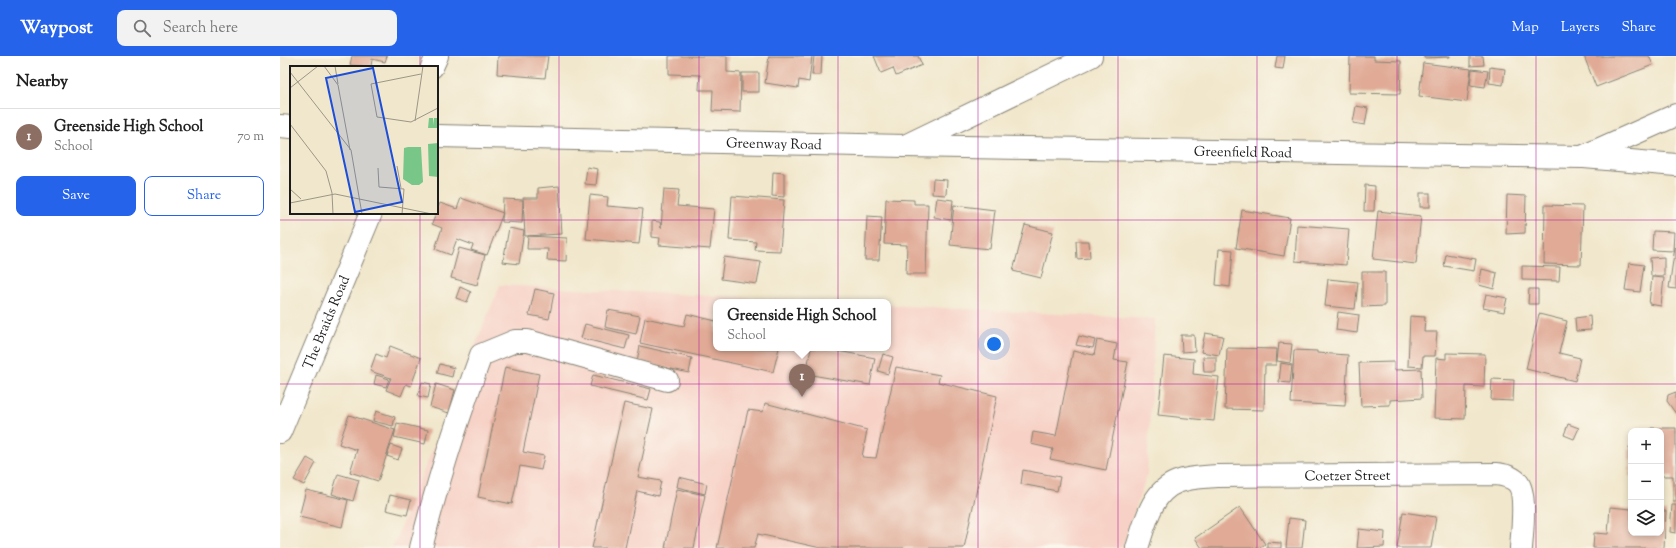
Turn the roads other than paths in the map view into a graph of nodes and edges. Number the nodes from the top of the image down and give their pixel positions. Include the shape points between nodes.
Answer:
1 (437, 56) edge
2 (1091, 56) edge
3 (432, 66) edge
4 (1676, 115) edge
5 (280, 126) edge
6 (290, 127) edge
7 (438, 136) edge
8 (905, 146) junction
9 (1582, 157) junction
10 (1676, 165) edge
11 (371, 214) edge
12 (667, 380) dead end
13 (280, 432) edge
14 (422, 548) edge
15 (1137, 548) edge
16 (1521, 548) edge

1 - 3 street
2 - 8 street, Greenway Road
4 - 9 street, Greenfield Road
5 - 6 street
7 - 8 street, Greenway Road
8 - 9 street, Greenfield Road
9 - 10 street, Greenfield Road
11 - 13 street, The Braids Road
12 - 14 street via 528,341 515,341 481,355 432,506
15 - 16 street, Coetzer Street via 1155,500 1177,482 1193,478 1488,474 1508,476 1517,482 1522,493

